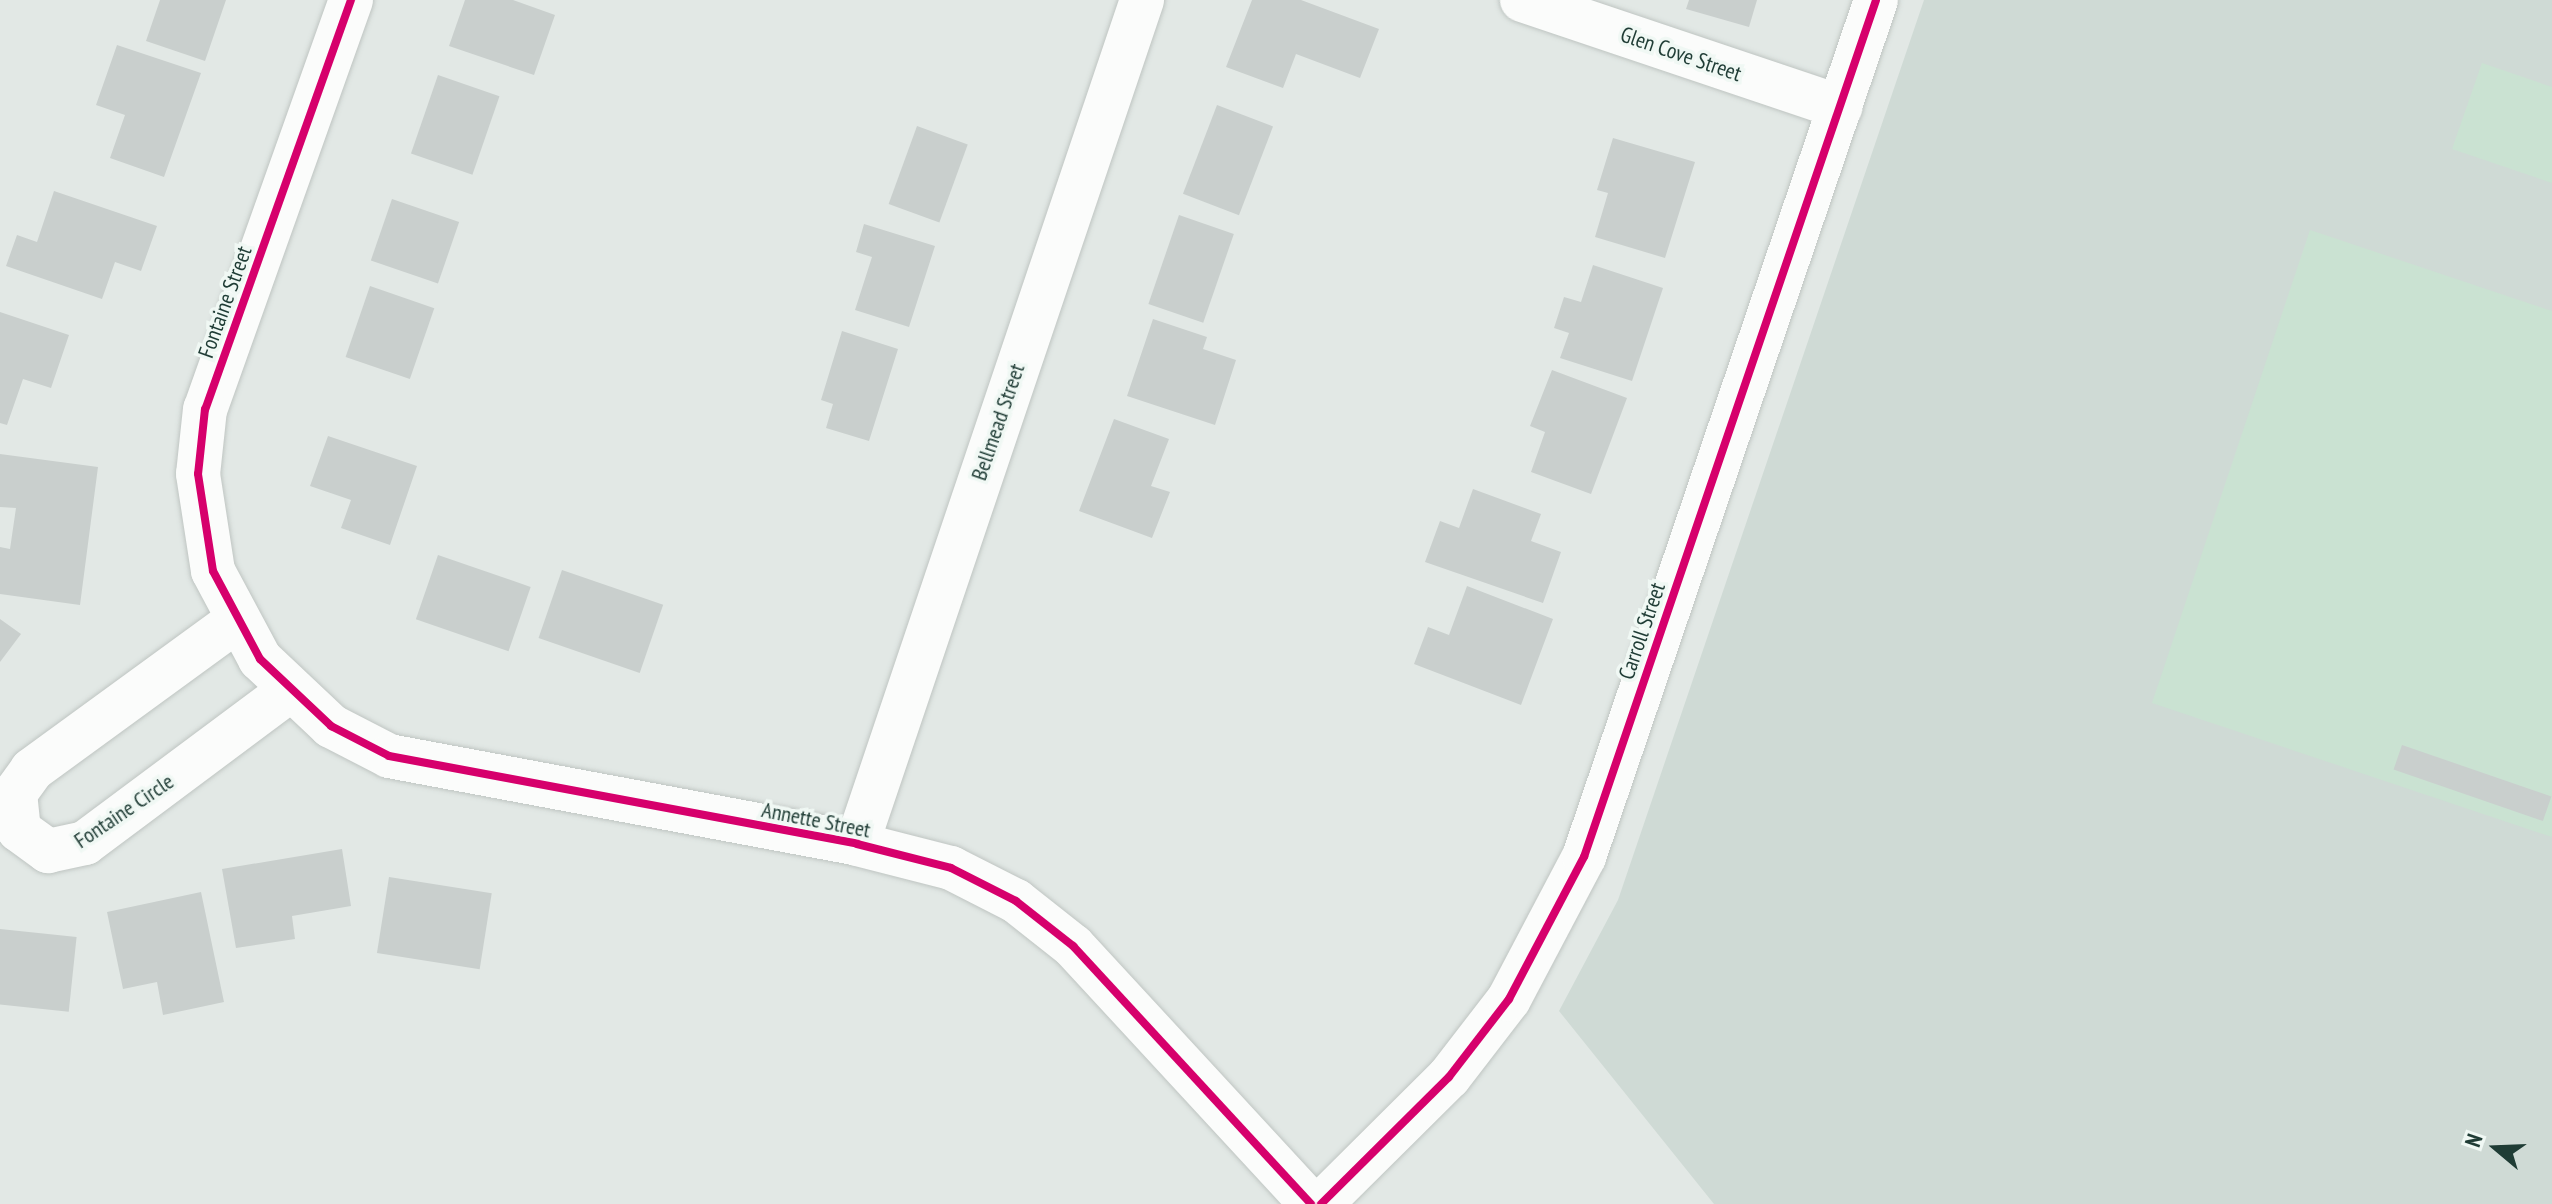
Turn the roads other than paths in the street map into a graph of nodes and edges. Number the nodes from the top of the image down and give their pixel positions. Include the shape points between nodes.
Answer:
1 (351, 0) edge
2 (1142, 0) edge
3 (1522, 0) edge
4 (1876, 0) edge
5 (1840, 107) junction
6 (236, 621) junction
7 (289, 691) junction
8 (857, 844) junction
9 (1311, 1204) edge
10 (1321, 1204) edge

1 - 6 street, Fontaine Street via 205,409 200,507 213,571
2 - 8 street, Bellmead Street
3 - 5 street, Glen Cove Street
4 - 5 street, Carroll Street
5 - 10 street, Carroll Street via 1584,857 1509,999 1449,1077
6 - 7 street, Annette Street
6 - 7 street, Fontaine Circle via 32,770 15,793 19,830 48,851 85,843
7 - 8 street, Annette Street via 360,742 434,768
8 - 9 street, Annette Street via 951,868 1016,901 1073,946

